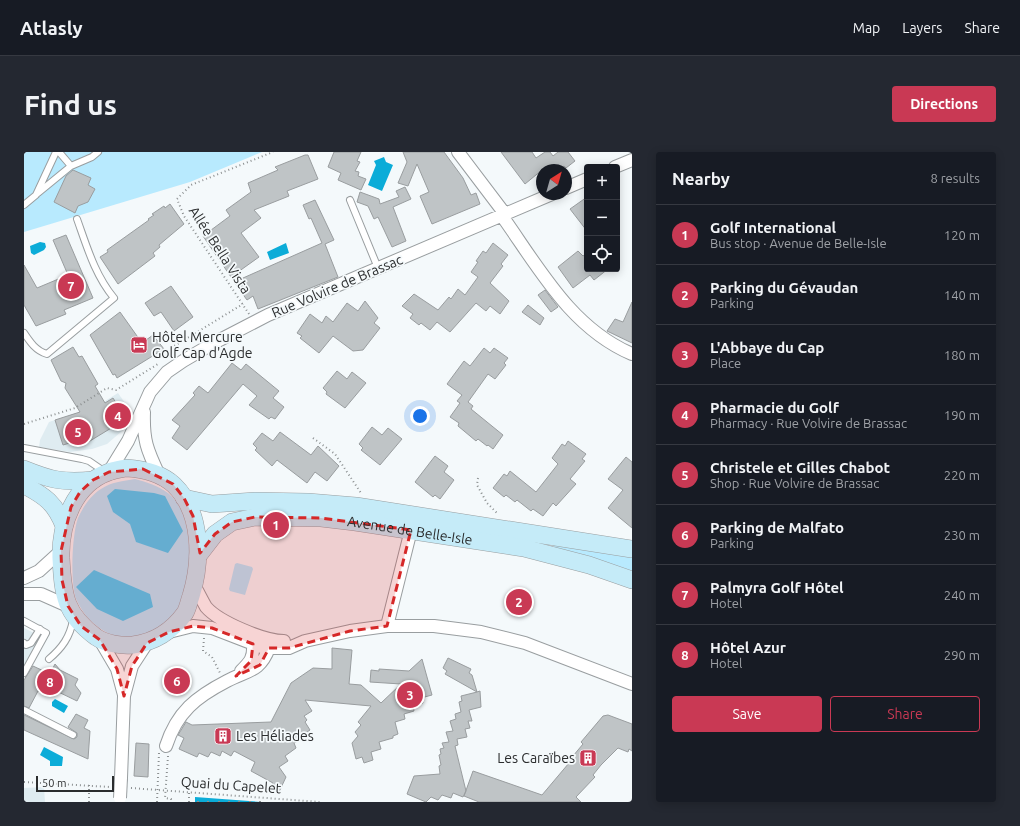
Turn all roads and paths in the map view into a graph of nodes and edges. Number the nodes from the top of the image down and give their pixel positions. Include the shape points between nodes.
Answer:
1 (58, 152) edge
2 (98, 152) edge
3 (273, 152) edge
4 (458, 152) edge
5 (632, 160) edge
6 (620, 165) edge
7 (71, 166) junction
8 (584, 180) edge
9 (572, 185) edge
10 (36, 195) junction
11 (350, 200) dead end
12 (538, 200) edge
13 (24, 205) edge
14 (503, 215) junction
15 (77, 220) dead end
16 (378, 268) junction
17 (243, 304) junction
18 (253, 322) junction
19 (24, 333) edge
20 (632, 354) edge
21 (144, 407) junction
22 (24, 424) edge
23 (313, 438) dead end
24 (24, 448) edge
25 (24, 469) edge
26 (103, 475) junction
27 (159, 475) junction
28 (478, 478) dead end
29 (24, 484) edge
30 (184, 498) junction
31 (370, 508) junction
32 (64, 526) junction
33 (503, 528) junction
34 (411, 530) junction
35 (632, 549) edge
36 (61, 551) junction
37 (198, 556) junction
38 (24, 578) edge
39 (632, 580) edge
40 (194, 585) junction
41 (26, 596) edge
42 (71, 611) junction
43 (24, 621) edge
44 (387, 626) junction
45 (40, 629) junction
46 (168, 632) junction
47 (100, 640) junction
48 (305, 642) junction
49 (24, 643) edge
50 (147, 643) junction
51 (253, 644) junction
52 (269, 648) junction
53 (49, 659) dead end
54 (24, 673) edge
55 (236, 676) junction
56 (632, 684) edge
57 (124, 696) junction
58 (24, 710) edge
59 (73, 735) dead end
60 (166, 746) joint
61 (24, 782) edge
62 (124, 783) junction
63 (89, 785) junction
64 (112, 787) dead end
65 (158, 790) junction
66 (165, 790) junction
67 (189, 792) junction
68 (198, 798) dead end
69 (208, 798) dead end
70 (120, 800) edge
71 (89, 802) edge
72 (157, 802) edge
73 (171, 802) edge
74 (189, 802) edge
75 (198, 802) edge
76 (208, 802) edge
77 (320, 802) edge

1 - 7 lane
1 - 10 lane
2 - 7 lane
3 - 17 path, Allée Bella Vista via 191,185 177,199 184,216
4 - 14 street
5 - 6 street
7 - 10 lane
8 - 9 street
10 - 13 lane
11 - 16 lane
12 - 14 street, Rue Volvire de Brassac
14 - 16 street, Rue Volvire de Brassac
14 - 20 street via 554,291 578,318 598,336
15 - 19 lane via 94,266 104,286 114,298 47,354 40,352
16 - 18 street, Rue Volvire de Brassac
17 - 18 path, Allée Bella Vista
17 - 22 path via 171,348 170,356 116,390 107,388 75,408
18 - 21 street, Rue Volvire de Brassac via 167,372 150,392
21 - 26 street, Rue Volvire de Brassac via 128,441
21 - 27 street, Rue Volvire de Brassac via 143,435
23 - 31 path via 335,454
24 - 26 lane via 89,461
25 - 26 street via 51,480 71,482
26 - 27 street via 126,468 143,469
26 - 32 street via 80,492
27 - 30 street via 173,484
28 - 33 path via 477,485 487,503 494,512 502,516
29 - 32 street via 51,501 58,510
30 - 31 street, Avenue de Belle-Isle via 212,504 255,501 301,502
30 - 37 street via 193,516
31 - 33 street, Avenue de Belle-Isle
32 - 36 street
33 - 35 street, Avenue de Belle-Isle
34 - 37 street, Avenue de Belle-Isle via 321,518 255,517 232,522 215,534
34 - 39 street, Avenue de Belle-Isle via 524,548 589,565
34 - 44 street
36 - 38 street via 39,571
36 - 42 street via 62,580
37 - 40 street
40 - 46 street via 186,612
40 - 48 street via 206,607 218,617 263,639
41 - 42 street via 41,594
42 - 47 street via 81,626
42 - 53 lane via 71,630 66,641
43 - 45 lane
44 - 48 street via 350,631
44 - 56 street via 434,626 481,632 524,643
45 - 49 lane via 31,643
45 - 54 lane via 46,633
46 - 50 street
46 - 51 street via 194,626 212,628
47 - 50 street via 124,646
47 - 57 street via 117,669
48 - 52 street via 289,648
50 - 57 street via 132,666
51 - 52 street
51 - 55 street via 254,654 251,661
52 - 55 street via 260,665
55 - 60 street via 190,704 171,729
57 - 62 street
58 - 59 lane
60 - 65 path via 159,750
61 - 63 path
62 - 65 path, Quai du Capelet
62 - 70 street, bridge
63 - 64 path
63 - 71 path
65 - 66 path, Quai du Capelet
65 - 72 path
66 - 67 path, Quai du Capelet
66 - 73 path via 165,798 171,799
67 - 74 path
67 - 77 path, Quai du Capelet
68 - 75 path
69 - 76 path

